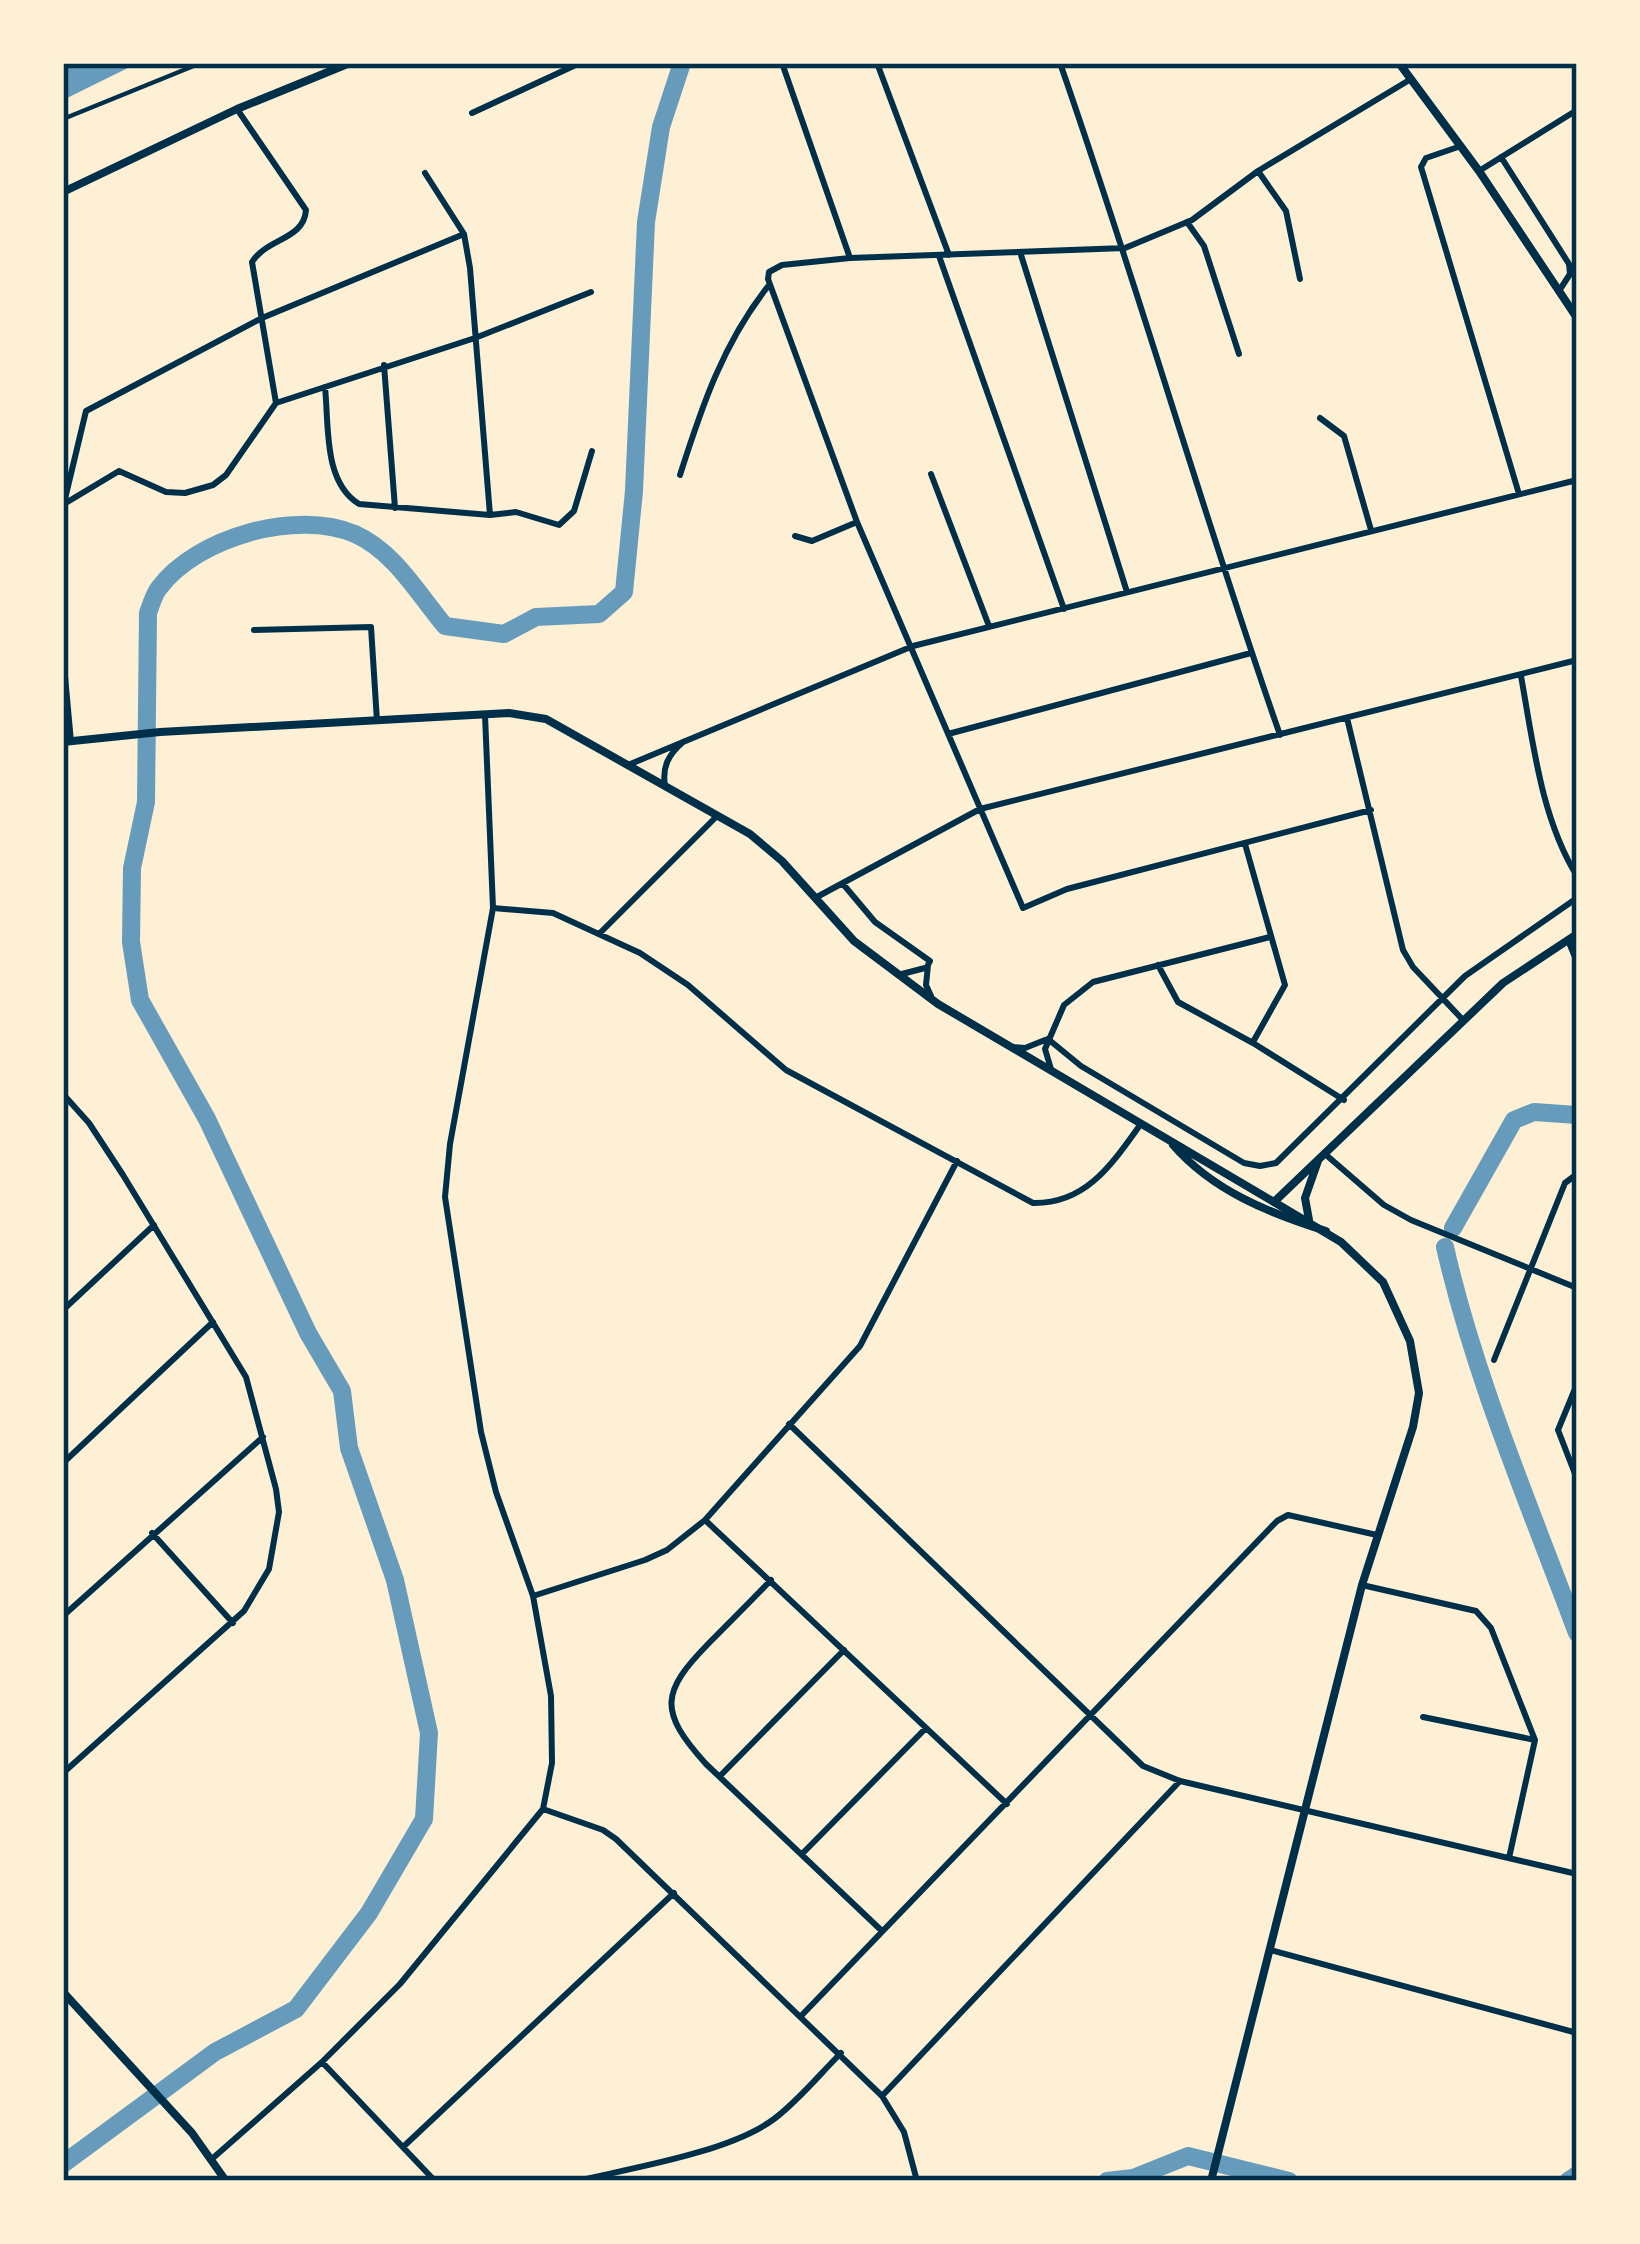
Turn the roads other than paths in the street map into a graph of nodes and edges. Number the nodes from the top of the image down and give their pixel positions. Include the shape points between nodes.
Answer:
1 (201, 63) edge
2 (350, 63) edge
3 (580, 63) edge
4 (782, 63) edge
5 (877, 63) edge
6 (1060, 63) edge
7 (1399, 63) edge
8 (1411, 79) junction
9 (237, 109) junction
10 (1577, 110) edge
11 (472, 113) dead end
12 (63, 119) edge
13 (1461, 146) junction
14 (1501, 158) junction
15 (1258, 171) junction
16 (1479, 171) junction
17 (424, 173) dead end
18 (63, 192) edge
19 (1187, 222) junction
20 (464, 235) junction
21 (1125, 248) junction
22 (949, 255) junction
23 (1021, 255) junction
24 (938, 256) junction
25 (850, 258) junction
26 (1300, 279) dead end
27 (769, 285) junction
28 (1559, 291) junction
29 (591, 292) dead end
30 (262, 318) junction
31 (1577, 318) edge
32 (475, 338) junction
33 (1239, 354) dead end
34 (384, 365) junction
35 (326, 388) junction
36 (276, 403) junction
37 (1320, 418) dead end
38 (592, 451) dead end
39 (931, 474) dead end
40 (680, 476) dead end
41 (1577, 480) edge
42 (1519, 494) junction
43 (63, 505) edge
44 (395, 508) junction
45 (490, 515) junction
46 (857, 522) junction
47 (1371, 531) junction
48 (795, 536) dead end
49 (1223, 569) junction
50 (1127, 592) junction
51 (1064, 609) junction
52 (989, 626) junction
53 (254, 630) dead end
54 (913, 646) junction
55 (1252, 653) junction
56 (63, 654) edge
57 (1577, 660) edge
58 (1521, 676) junction
59 (485, 715) junction
60 (1347, 718) junction
61 (377, 721) junction
62 (948, 734) junction
63 (1280, 735) junction
64 (687, 739) junction
65 (67, 742) edge
66 (628, 765) junction
67 (665, 786) junction
68 (980, 809) junction
69 (1371, 810) junction
70 (718, 815) junction
71 (1245, 844) junction
72 (1577, 876) edge
73 (844, 884) junction
74 (815, 898) junction
75 (1577, 898) edge
76 (493, 908) junction
77 (601, 933) junction
78 (1270, 937) junction
79 (1573, 937) edge
80 (1577, 962) edge
81 (928, 965) junction
82 (1158, 965) junction
83 (896, 975) junction
84 (1442, 999) junction
85 (938, 1004) junction
86 (1463, 1020) junction
87 (1048, 1039) junction
88 (1253, 1043) junction
89 (1012, 1047) junction
90 (1051, 1069) junction
91 (63, 1094) edge
92 (1344, 1100) junction
93 (1142, 1122) junction
94 (1164, 1135) junction
95 (1322, 1156) junction
96 (958, 1161) junction
97 (1577, 1174) edge
98 (1274, 1202) junction
99 (1309, 1220) junction
100 (154, 1225) junction
101 (1326, 1231) junction
102 (1528, 1271) junction
103 (1577, 1288) edge
104 (65, 1303) edge
105 (213, 1322) junction
106 (1494, 1360) dead end
107 (1577, 1384) edge
108 (789, 1424) junction
109 (263, 1437) junction
110 (63, 1463) edge
111 (1577, 1479) edge
112 (705, 1520) junction
113 (152, 1534) junction
114 (1377, 1535) junction
115 (771, 1580) junction
116 (1362, 1585) junction
117 (532, 1596) junction
118 (63, 1616) edge
119 (233, 1623) junction
120 (845, 1649) junction
121 (1094, 1714) junction
122 (1423, 1717) dead end
123 (927, 1727) junction
124 (1535, 1740) junction
125 (63, 1772) edge
126 (720, 1776) junction
127 (1180, 1781) junction
128 (1007, 1804) junction
129 (1306, 1808) junction
130 (543, 1809) junction
131 (802, 1854) junction
132 (1508, 1858) junction
133 (1577, 1874) edge
134 (674, 1893) junction
135 (882, 1931) junction
136 (1270, 1951) junction
137 (63, 1992) edge
138 (802, 2015) junction
139 (1577, 2032) edge
140 (841, 2054) junction
141 (322, 2062) junction
142 (882, 2096) junction
143 (404, 2147) junction
144 (213, 2158) junction
145 (226, 2181) edge
146 (435, 2181) edge
147 (577, 2181) edge
148 (917, 2181) edge
149 (1211, 2181) edge

1 - 12 street
2 - 9 street
3 - 11 street
4 - 25 street
5 - 22 street
6 - 21 street
7 - 8 street
8 - 13 street
8 - 15 street
9 - 18 street
9 - 30 street via 306,210 299,230 252,262
10 - 14 street
13 - 16 street
13 - 42 street via 1421,167
14 - 16 street
14 - 28 street via 1569,264
15 - 19 street
15 - 26 street via 1286,211
16 - 28 street
17 - 20 street
19 - 21 street
19 - 33 street via 1204,246
20 - 30 street
20 - 32 street
21 - 23 street
21 - 49 street
22 - 23 street
22 - 24 street
23 - 50 street
24 - 25 street
24 - 51 street
25 - 27 street via 782,265 769,272
27 - 40 street via 722,355
27 - 46 street
28 - 31 street
29 - 32 street
30 - 36 street
30 - 43 street via 86,412
32 - 34 street
32 - 45 street
34 - 35 street
34 - 44 street
35 - 36 street
35 - 44 street via 338,482 359,504
36 - 43 street via 213,485 166,492 119,471
37 - 47 street via 1344,436
38 - 45 street via 566,523
39 - 52 street
41 - 42 street
42 - 47 street
44 - 45 street
46 - 48 street via 812,541
46 - 54 street
47 - 49 street
49 - 50 street
49 - 55 street
50 - 51 street
51 - 52 street
52 - 54 street
53 - 61 street via 371,627
54 - 62 street
54 - 64 street
55 - 62 street
55 - 63 street
56 - 65 street
57 - 58 street
58 - 60 street
58 - 72 street via 1558,839
59 - 61 street
59 - 66 street via 546,719
59 - 76 street
60 - 63 street
60 - 69 street
61 - 65 street
62 - 68 street
63 - 68 street
64 - 66 street
64 - 67 street via 667,760
66 - 67 street
67 - 70 street
68 - 71 street via 1023,908 1067,889
68 - 73 street
69 - 71 street
69 - 84 street via 1403,950
70 - 74 street via 767,847
70 - 77 street
71 - 78 street
73 - 74 street
73 - 81 street
74 - 83 street
75 - 84 street via 1487,957
76 - 77 street via 553,913
76 - 117 street via 445,1197 481,1432
77 - 96 street via 688,985 798,1077
78 - 82 street
78 - 88 street via 1285,986
79 - 80 street
79 - 86 street
81 - 83 street
81 - 85 street via 926,985
82 - 87 street via 1093,982 1064,1005
82 - 88 street via 1178,1002
83 - 85 street
84 - 86 street
84 - 92 street
85 - 89 street
86 - 95 street
87 - 89 street
87 - 90 street
87 - 92 street via 1244,1163 1276,1162
88 - 92 street
89 - 90 street
90 - 93 street
91 - 100 street
93 - 94 street
93 - 96 street via 1082,1192 1049,1204
94 - 98 street
94 - 101 street via 1221,1186
95 - 98 street
95 - 99 street via 1306,1198
95 - 102 street via 1411,1220
96 - 108 street via 860,1346
97 - 102 street via 1565,1183
98 - 99 street
99 - 101 street
100 - 104 street
100 - 105 street
101 - 114 street via 1382,1282 1417,1368 1413,1427
102 - 103 street
102 - 106 street
105 - 109 street via 246,1377
105 - 110 street
107 - 111 street via 1558,1430
108 - 112 street
108 - 121 street
109 - 113 street
109 - 119 street via 277,1489 277,1534 257,1594
112 - 115 street
112 - 117 street via 645,1560
113 - 118 street
113 - 119 street
114 - 116 street
114 - 121 street via 1288,1515 1277,1521
115 - 120 street
115 - 126 street via 677,1675 673,1689 681,1733
116 - 124 street via 1476,1611 1491,1628
116 - 129 street
117 - 130 street via 551,1696
119 - 125 street
120 - 123 street
120 - 126 street
121 - 127 street via 1143,1766
121 - 128 street
122 - 124 street
123 - 128 street
123 - 131 street
124 - 132 street
126 - 131 street
127 - 129 street
127 - 142 street
128 - 135 street
129 - 132 street
129 - 136 street
130 - 134 street via 603,1830
130 - 141 street via 400,1984
131 - 135 street
132 - 133 street
134 - 138 street
134 - 143 street
135 - 138 street
136 - 139 street
136 - 149 street
137 - 144 street
138 - 140 street
140 - 142 street
140 - 147 street via 752,2132
141 - 143 street
141 - 144 street
142 - 148 street via 904,2132
143 - 146 street
144 - 145 street

